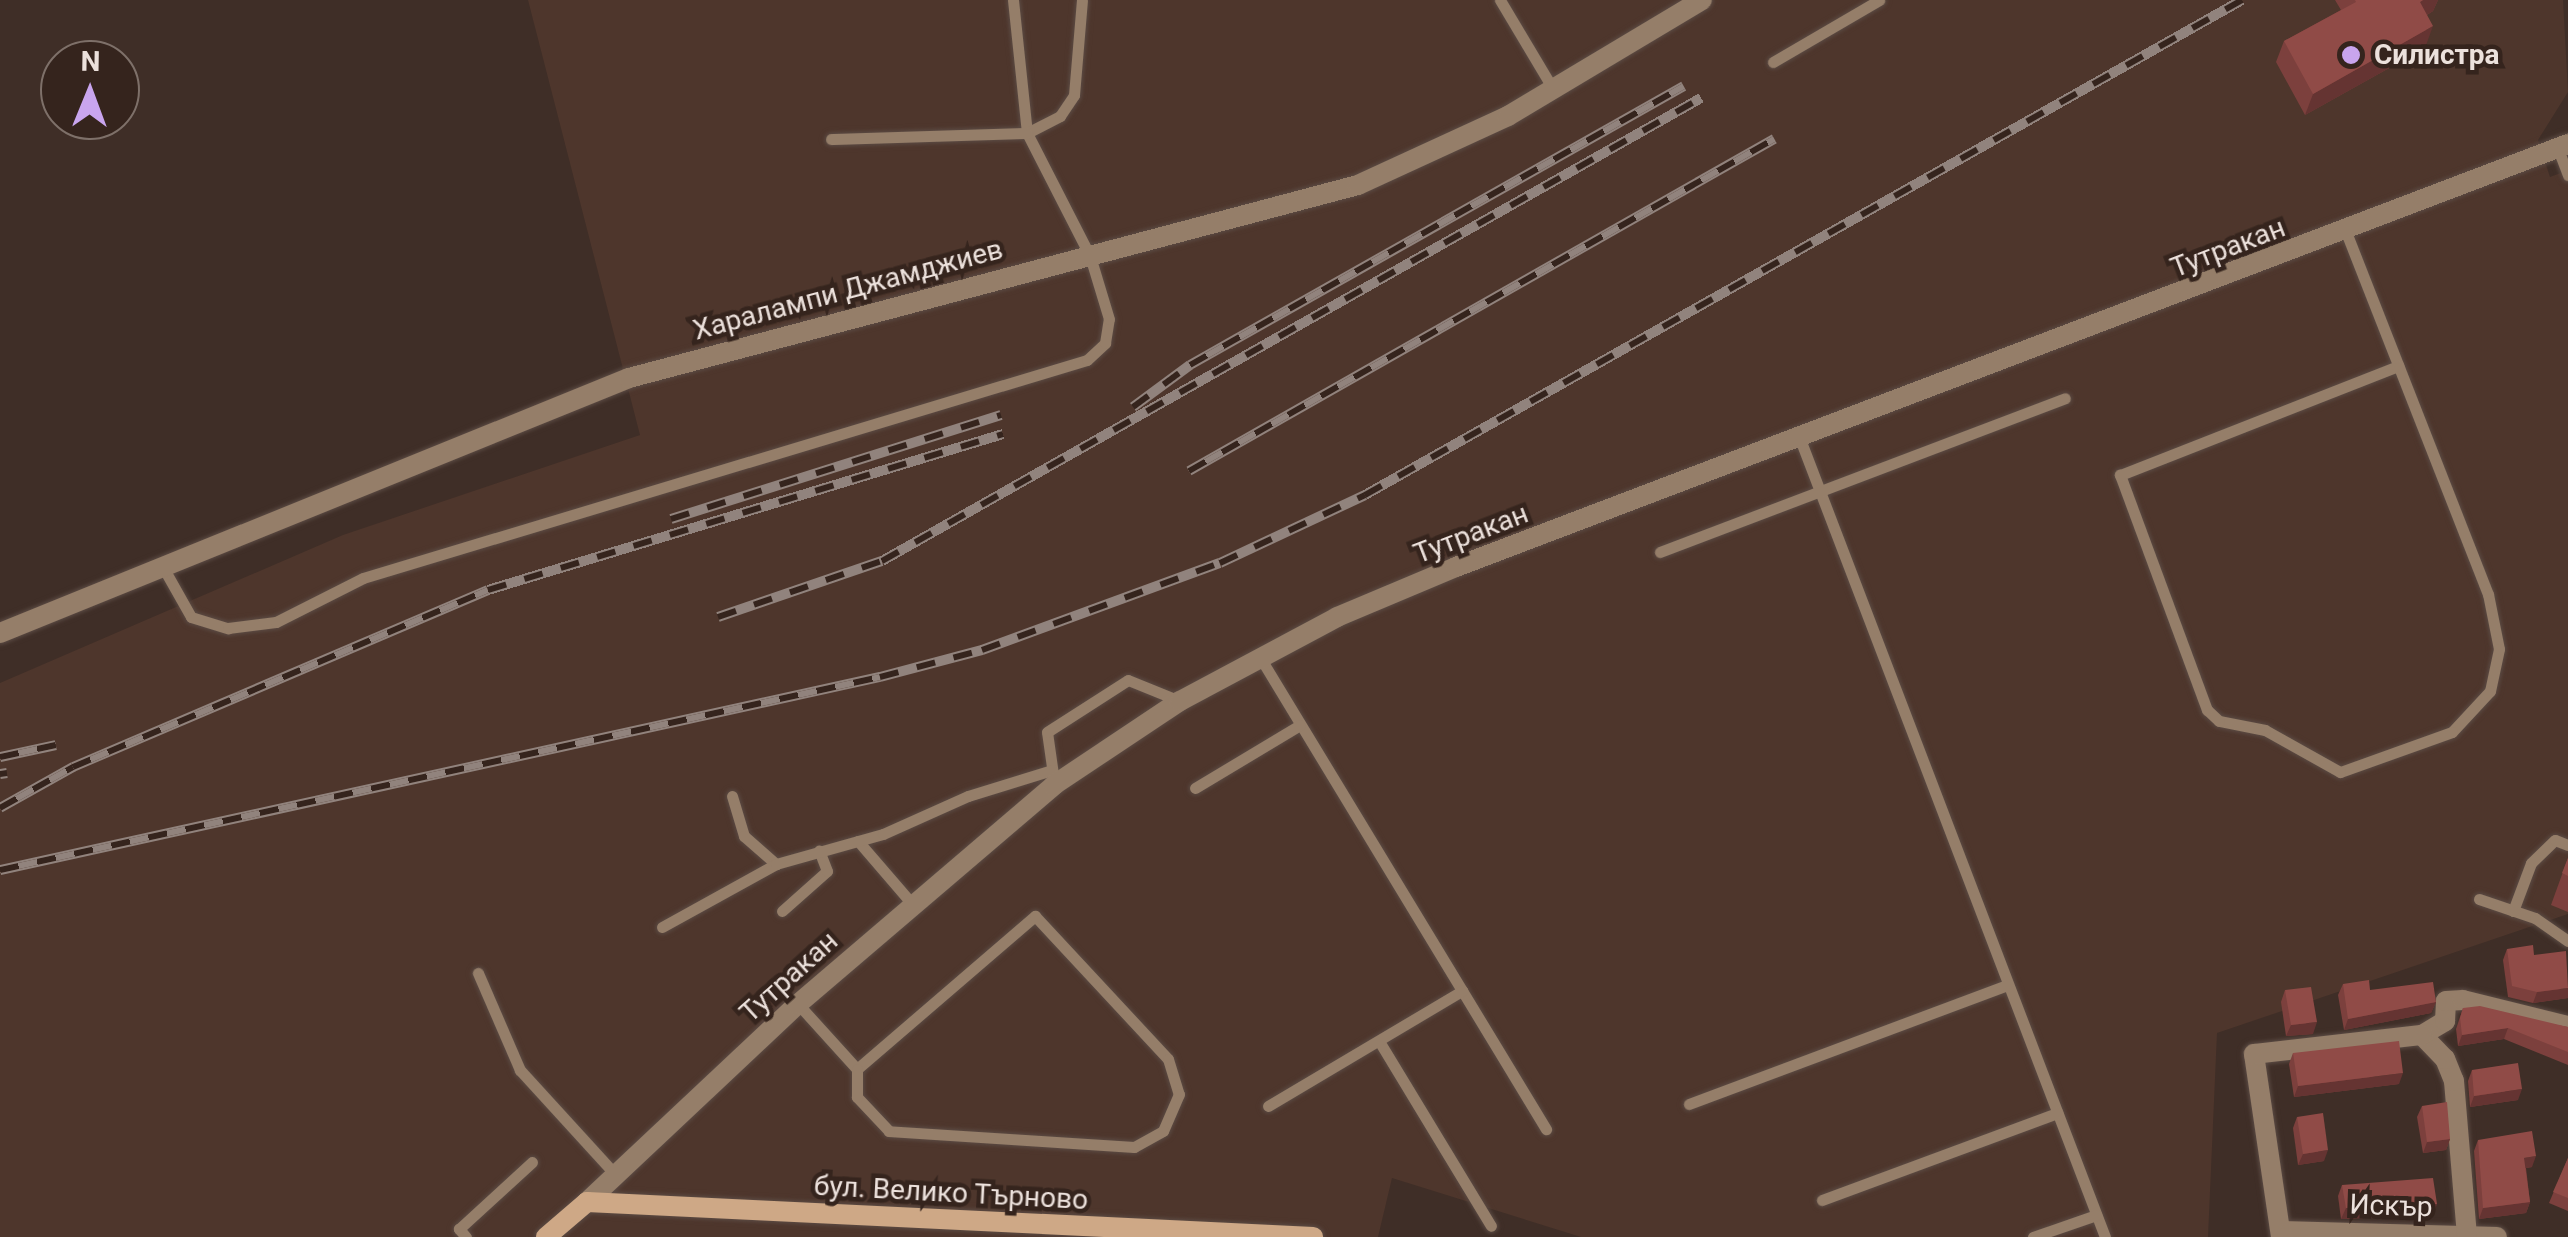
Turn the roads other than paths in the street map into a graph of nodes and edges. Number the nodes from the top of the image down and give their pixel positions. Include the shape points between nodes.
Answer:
1 (1013, 0) edge
2 (1082, 0) edge
3 (1500, 0) edge
4 (1702, 0) edge
5 (1879, 0) edge
6 (1773, 62) dead end
7 (1553, 89) junction
8 (1027, 133) junction
9 (831, 139) dead end
10 (2563, 146) edge
11 (2568, 175) edge
12 (2346, 232) junction
13 (1090, 256) junction
14 (2398, 366) junction
15 (2064, 398) dead end
16 (1800, 440) junction
17 (1820, 492) junction
18 (1660, 552) dead end
19 (164, 569) junction
20 (0, 633) edge
21 (1260, 659) junction
22 (1180, 701) junction
23 (1300, 724) junction
24 (1053, 778) junction
25 (1195, 788) dead end
26 (732, 796) dead end
27 (858, 841) junction
28 (2568, 845) edge
29 (819, 850) junction
30 (776, 864) junction
31 (2479, 899) dead end
32 (913, 905) junction
33 (2513, 910) junction
34 (782, 911) dead end
35 (662, 927) dead end
36 (2568, 941) edge
37 (478, 973) dead end
38 (2008, 985) junction
39 (1462, 992) junction
40 (798, 1004) junction
41 (2567, 1022) edge
42 (2422, 1035) junction
43 (1379, 1041) junction
44 (856, 1069) junction
45 (1689, 1104) dead end
46 (1268, 1106) dead end
47 (2057, 1113) junction
48 (1546, 1129) dead end
49 (532, 1162) dead end
50 (616, 1175) junction
51 (1822, 1200) dead end
52 (587, 1202) junction
53 (2096, 1215) junction
54 (1492, 1226) dead end
55 (979, 1230) edge
56 (2282, 1234) edge
57 (2467, 1236) edge
58 (466, 1237) edge
59 (546, 1237) edge
60 (1313, 1237) edge
61 (2032, 1237) edge
62 (2105, 1237) edge
63 (2497, 1237) edge

1 - 8 lane
2 - 8 lane via 1074,94 1060,116
3 - 7 lane
4 - 7 street, Харалампи Джамджиев
5 - 6 lane
7 - 13 street, Харалампи Джамджиев via 1358,186
8 - 9 lane
8 - 13 lane
10 - 11 lane
10 - 12 street, Тутракан
12 - 14 lane
12 - 16 street, Тутракан
13 - 19 street, Харалампи Джамджиев via 629,378
13 - 19 lane via 1109,320 1105,343 1087,360 362,578 276,622 228,628 191,617
14 - 14 lane via 2497,621 2498,672 2490,691 2452,732 2340,772 2265,730 2219,720 2208,710 2120,475
15 - 17 lane
16 - 17 lane
16 - 21 street, Тутракан via 1456,567
17 - 18 lane
17 - 38 lane
19 - 20 street, Харалампи Джамджиев
21 - 22 street, Тутракан
21 - 23 lane
22 - 24 street, Тутракан
22 - 24 lane via 1128,680 1047,732
23 - 25 lane
23 - 39 lane
24 - 27 lane
24 - 32 street, Тутракан
26 - 30 lane via 744,836
27 - 29 lane
27 - 32 lane
28 - 33 lane via 2556,840 2531,863
29 - 30 lane
29 - 34 lane via 827,871
30 - 35 lane
31 - 33 lane
32 - 40 street, Тутракан
33 - 36 lane
37 - 50 lane via 520,1070
38 - 45 lane
38 - 47 lane
39 - 43 lane
39 - 48 lane
40 - 44 lane
40 - 50 street, Тутракан
41 - 42 street via 2498,1004 2446,1001 2446,1021
42 - 56 street via 2254,1054
42 - 57 street via 2446,1059 2454,1081
43 - 46 lane
43 - 54 lane
44 - 44 lane via 1035,916 1168,1059 1179,1094 1163,1131 1134,1147 888,1131 856,1097
47 - 51 lane
47 - 53 lane
49 - 58 lane via 459,1229
50 - 52 street, Тутракан
52 - 55 main road, бул. Велико Търново
52 - 59 main road, Тутракан
53 - 61 lane
53 - 62 lane
55 - 60 main road, бул. Велико Търново
56 - 57 street, Искър
57 - 63 street, Искър

